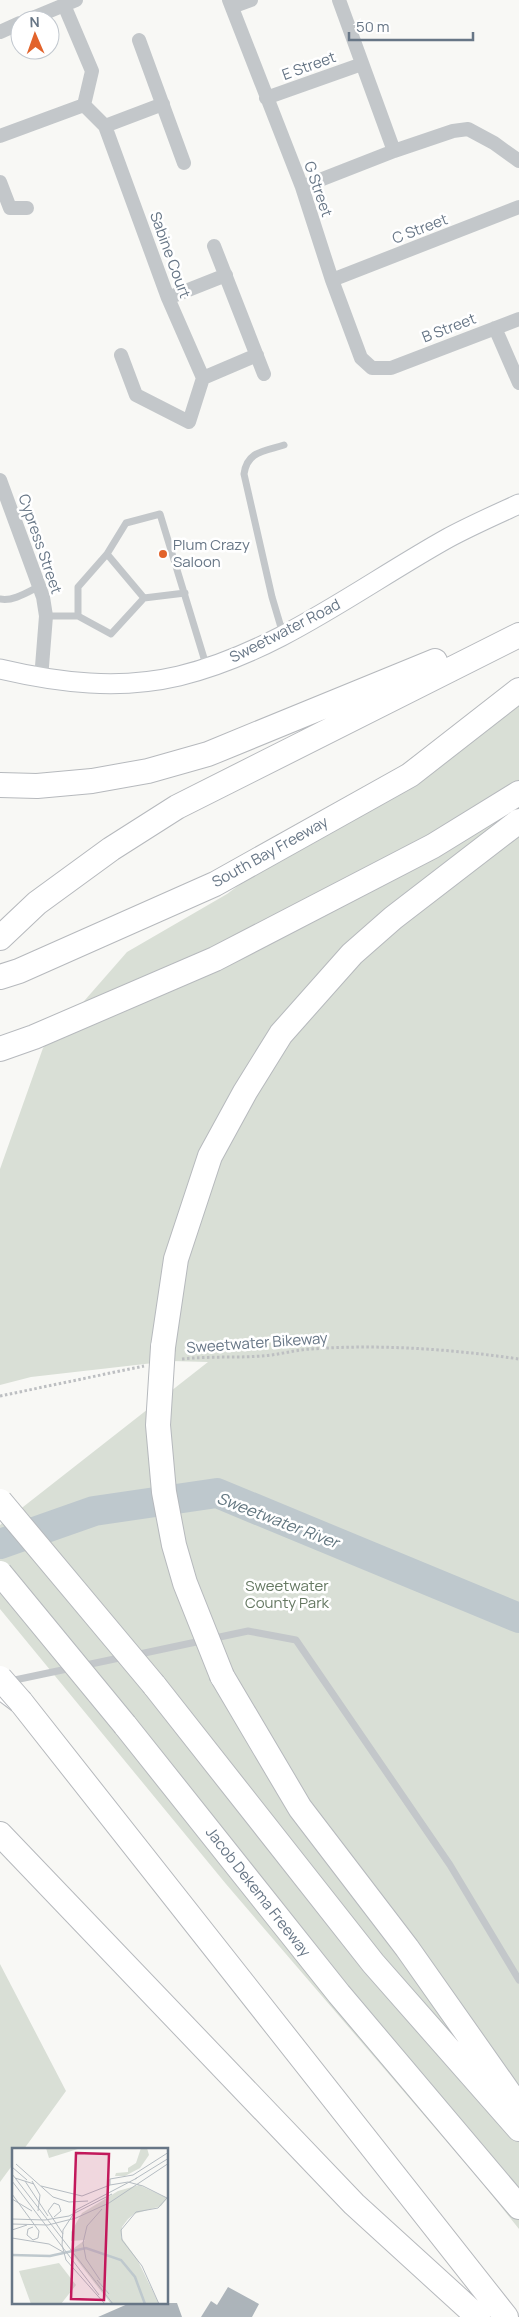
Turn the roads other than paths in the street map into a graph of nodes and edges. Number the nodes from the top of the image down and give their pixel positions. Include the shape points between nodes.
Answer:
1 (251, 0) edge
2 (339, 0) edge
3 (70, 3) edge
4 (231, 3) edge
5 (53, 10) edge
6 (138, 40) dead end
7 (362, 64) junction
8 (266, 98) junction
9 (163, 104) junction
10 (84, 105) junction
11 (106, 126) junction
12 (0, 136) edge
13 (394, 151) junction
14 (519, 161) edge
15 (184, 163) dead end
16 (0, 182) edge
17 (302, 188) junction
18 (519, 207) edge
19 (27, 208) dead end
20 (214, 246) dead end
21 (226, 275) junction
22 (332, 280) junction
23 (168, 298) junction
24 (519, 319) edge
25 (495, 328) junction
26 (121, 355) dead end
27 (257, 355) junction
28 (391, 368) joint
29 (264, 374) dead end
30 (203, 378) junction
31 (519, 383) edge
32 (284, 445) dead end
33 (0, 480) edge
34 (519, 504) edge
35 (107, 554) junction
36 (38, 587) junction
37 (185, 593) junction
38 (144, 598) junction
39 (0, 599) edge
40 (46, 616) junction
41 (78, 616) junction
42 (284, 635) junction
43 (509, 640) edge
44 (208, 668) junction
45 (0, 669) edge
46 (42, 679) junction
47 (519, 690) edge
48 (0, 785) edge
49 (519, 793) edge
50 (519, 821) edge
51 (0, 938) edge
52 (0, 977) edge
53 (0, 1049) edge
54 (0, 1501) edge
55 (0, 1573) edge
56 (0, 1678) edge
57 (0, 1685) edge
58 (21, 1702) junction
59 (0, 1834) edge
60 (519, 1980) edge
61 (519, 2107) edge
62 (519, 2129) edge
63 (519, 2207) edge
64 (478, 2317) edge
65 (506, 2317) edge

1 - 4 street
2 - 7 street
3 - 5 street
3 - 10 street via 92,71
4 - 8 street, G Street
6 - 9 street
7 - 8 street, E Street
7 - 13 street
8 - 17 street, G Street
9 - 11 street
9 - 15 street
10 - 11 street, Sabine Court
10 - 12 street
11 - 23 street, Sabine Court
13 - 14 street via 468,129 494,142
13 - 17 street
16 - 19 street via 10,208
17 - 22 street, G Street
18 - 22 street, C Street
20 - 21 street
21 - 23 street
21 - 27 street
22 - 28 street, G Street via 361,358 372,368
23 - 30 street, Sabine Court
24 - 25 street, B Street
25 - 28 street, B Street
25 - 31 street
26 - 30 street via 136,396 189,422
27 - 29 street
27 - 30 street
32 - 42 lane via 252,456 246,463 244,474
33 - 36 street, Cypress Street
34 - 42 main road, Sweetwater Road via 447,539
35 - 37 lane via 126,523 160,514
35 - 38 lane
35 - 41 lane via 78,587
36 - 39 lane via 23,595
36 - 40 street, Cypress Street
37 - 38 lane
37 - 44 lane
38 - 41 lane via 111,634
40 - 41 lane
40 - 46 street, Cypress Street
42 - 44 main road, Sweetwater Road
43 - 48 highway via 432,662 208,754 148,771 92,781 37,786
43 - 51 highway via 177,807 111,849 37,903
44 - 46 main road, Sweetwater Road via 178,676 123,683
45 - 46 main road, Sweetwater Road
47 - 52 highway, South Bay Freeway via 410,775 215,884
49 - 53 highway via 433,846 215,960
50 - 61 highway, bridge via 352,954 281,1034 245,1092 210,1156 176,1259 158,1425 164,1492 174,1545 185,1583 222,1676 300,1808 407,1948
54 - 62 highway, bridge via 154,1685 373,1963
55 - 63 highway, Jacob Dekema Freeway, bridge via 338,1994
56 - 58 highway, bridge
57 - 58 highway, bridge
57 - 60 lane via 248,1631 296,1640 450,1865
58 - 65 highway
59 - 64 highway via 354,2204

